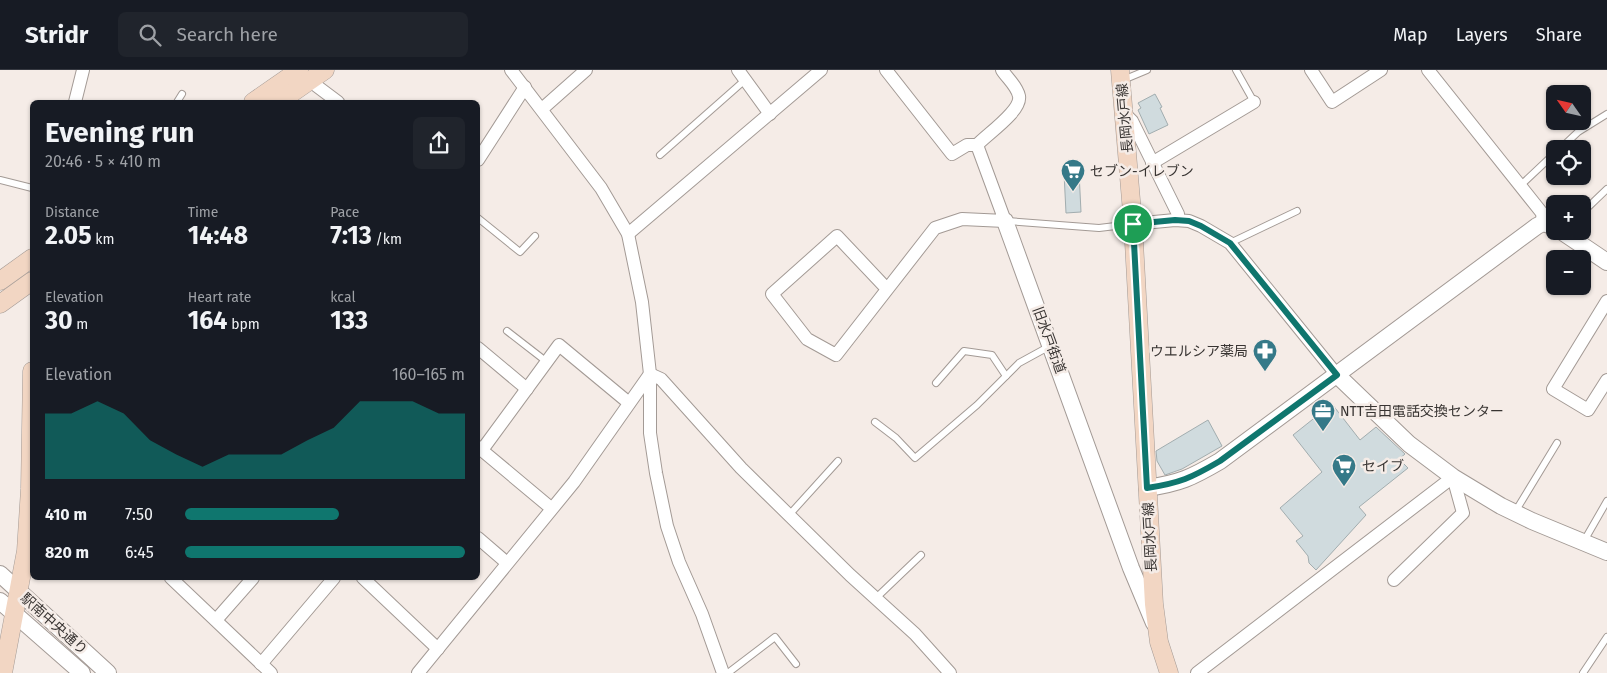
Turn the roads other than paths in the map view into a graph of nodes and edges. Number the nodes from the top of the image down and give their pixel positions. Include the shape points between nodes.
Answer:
1 (83, 70) edge
2 (325, 70) edge
3 (511, 70) edge
4 (586, 70) edge
5 (821, 70) edge
6 (886, 70) edge
7 (1002, 70) edge
8 (1147, 70) edge
9 (1236, 70) edge
10 (1311, 70) edge
11 (1381, 70) edge
12 (1428, 70) edge
13 (300, 73) edge
14 (1118, 74) edge
15 (742, 75) edge
16 (525, 87) junction
17 (182, 94) dead end
18 (75, 100) edge
19 (178, 100) edge
20 (257, 100) edge
21 (281, 100) edge
22 (335, 100) edge
23 (1254, 102) joint
24 (542, 109) junction
25 (770, 114) junction
26 (1125, 114) junction
27 (1607, 114) edge
28 (1570, 140) edge
29 (977, 145) junction
30 (660, 155) dead end
31 (480, 157) edge
32 (1546, 161) edge
33 (1152, 163) junction
34 (0, 180) edge
35 (1520, 185) junction
36 (30, 188) edge
37 (1607, 189) edge
38 (1591, 204) edge
39 (1297, 211) dead end
40 (1546, 217) edge
41 (480, 220) edge
42 (1178, 220) junction
43 (1005, 221) junction
44 (1133, 224) junction
45 (1546, 227) edge
46 (628, 234) junction
47 (535, 236) dead end
48 (1574, 240) edge
49 (1230, 243) junction
50 (30, 259) edge
51 (1607, 262) edge
52 (0, 281) edge
53 (30, 282) edge
54 (888, 289) junction
55 (1607, 301) edge
56 (0, 304) edge
57 (507, 330) dead end
58 (1051, 346) junction
59 (480, 350) edge
60 (547, 362) junction
61 (650, 374) junction
62 (1337, 375) junction
63 (1006, 376) junction
64 (1607, 380) edge
65 (936, 383) dead end
66 (527, 389) junction
67 (629, 403) junction
68 (875, 422) dead end
69 (1557, 443) dead end
70 (480, 448) edge
71 (838, 461) dead end
72 (1453, 477) junction
73 (1147, 488) junction
74 (1607, 501) edge
75 (30, 502) edge
76 (551, 508) junction
77 (1514, 513) junction
78 (790, 514) junction
79 (480, 540) edge
80 (1583, 542) junction
81 (1607, 552) edge
82 (921, 555) dead end
83 (507, 563) junction
84 (0, 574) edge
85 (174, 580) edge
86 (251, 580) edge
87 (332, 580) edge
88 (364, 580) edge
89 (1394, 580) dead end
90 (19, 591) junction
91 (876, 598) junction
92 (0, 600) edge
93 (14, 613) junction
94 (216, 620) junction
95 (1156, 627) junction
96 (1607, 637) edge
97 (438, 648) junction
98 (261, 664) junction
99 (796, 664) dead end
100 (3, 673) edge
101 (82, 673) edge
102 (108, 673) edge
103 (270, 673) edge
104 (418, 673) edge
105 (723, 673) edge
106 (728, 673) edge
107 (950, 673) edge
108 (1169, 673) edge
109 (1197, 673) edge
110 (1582, 673) edge

1 - 18 street
2 - 13 main road
3 - 16 street
4 - 24 street
5 - 25 street
6 - 29 street via 952,154 967,145
7 - 29 street via 1016,89 1018,104
8 - 14 lane
9 - 23 lane
10 - 11 street via 1332,102
12 - 35 street
13 - 20 main road
13 - 21 main road
13 - 22 street
14 - 26 main road, 長岡水戸線
15 - 25 street
15 - 30 lane
16 - 24 street
16 - 31 street
17 - 19 lane
23 - 33 street
24 - 46 street via 601,188
25 - 46 street
26 - 33 street via 1132,121
26 - 44 main road, 長岡水戸線
27 - 28 lane
29 - 43 street, 旧水戸街道
32 - 35 lane
33 - 42 street
34 - 36 lane
35 - 40 street
37 - 38 lane
39 - 49 lane
41 - 47 lane via 520,252
42 - 44 street
42 - 49 street via 1201,226
43 - 44 lane via 1099,228
43 - 54 street via 962,219 935,228
43 - 58 street, 旧水戸街道
44 - 73 main road, 長岡水戸線
45 - 62 street via 1537,226
46 - 61 street via 642,302
48 - 51 street
49 - 62 street
50 - 52 main road
53 - 56 main road
54 - 54 street via 836,354 807,338 772,294 837,236
55 - 64 street via 1552,388 1588,410
57 - 60 lane
58 - 63 lane via 1019,363
58 - 95 street, 旧水戸街道 via 1131,568
59 - 66 street
60 - 66 street
60 - 67 street via 560,345
61 - 67 street
61 - 78 street via 661,378 741,468
61 - 105 street via 650,433 667,526
62 - 72 street via 1409,444
62 - 73 street via 1220,461 1184,481
63 - 65 lane via 992,355 964,351
63 - 68 lane via 915,458
66 - 70 street
67 - 76 street via 574,482
69 - 77 lane
70 - 76 street
71 - 78 lane
72 - 77 street
72 - 89 street via 1463,513
72 - 109 street
73 - 95 main road, 長岡水戸線
74 - 80 lane
75 - 90 main road
76 - 83 street
77 - 80 street
78 - 91 street
79 - 83 street
80 - 81 street
82 - 91 lane
83 - 97 street
84 - 90 street, 駅南中央通り
85 - 94 street
86 - 94 street
87 - 98 street
88 - 97 street
90 - 93 main road
90 - 102 street, 駅南中央通り
91 - 107 street
92 - 93 street, 駅南中央通り
93 - 100 main road
93 - 101 street, 駅南中央通り
94 - 98 street
95 - 108 main road, 長岡水戸線
96 - 110 lane
97 - 104 street
98 - 103 street
99 - 106 lane via 774,637

